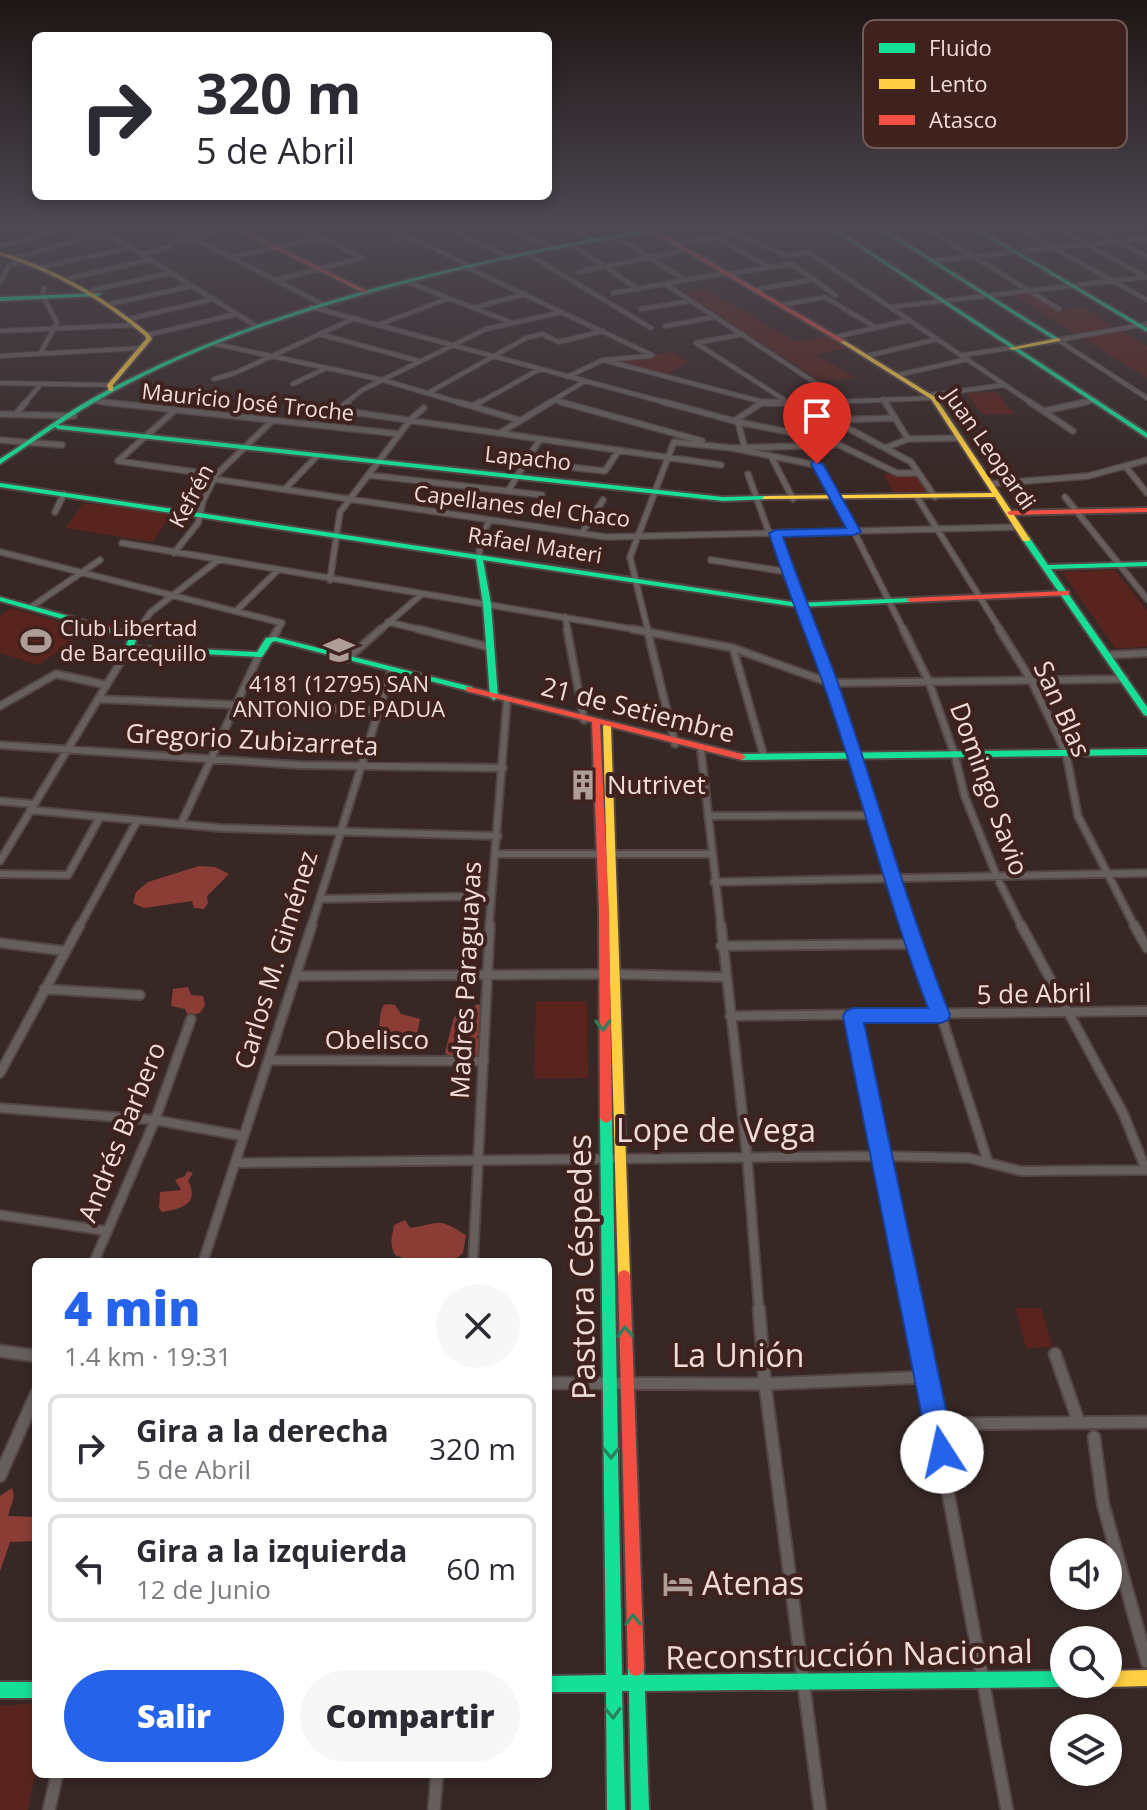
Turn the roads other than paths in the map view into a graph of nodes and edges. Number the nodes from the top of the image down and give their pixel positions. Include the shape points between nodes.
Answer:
1 (53, 312) edge
2 (121, 312) edge
3 (167, 312) edge
4 (297, 312) edge
5 (337, 312) edge
6 (411, 312) edge
7 (482, 312) edge
8 (561, 312) edge
9 (564, 312) edge
10 (625, 312) edge
11 (708, 312) edge
12 (795, 312) edge
13 (850, 312) edge
14 (899, 312) edge
15 (959, 312) edge
16 (1014, 312) edge
17 (1120, 312) edge
18 (237, 314) joint
19 (715, 317) junction
20 (355, 318) junction
21 (910, 320) junction
22 (133, 322) junction
23 (512, 322) junction
24 (378, 325) junction
25 (256, 326) junction
26 (665, 326) dead end
27 (1144, 326) edge
28 (651, 328) dead end
29 (877, 328) junction
30 (53, 329) junction
31 (0, 331) edge
32 (603, 331) junction
33 (319, 334) junction
34 (743, 334) junction
35 (147, 335) junction
36 (835, 337) junction
37 (938, 339) junction
38 (1058, 340) junction
39 (215, 344) junction
40 (452, 345) junction
41 (141, 348) junction
42 (1012, 348) junction
43 (41, 352) junction
44 (0, 356) edge
45 (273, 356) junction
46 (867, 356) junction
47 (494, 357) junction
48 (966, 357) junction
49 (603, 360) junction
50 (419, 361) junction
51 (328, 367) junction
52 (540, 369) junction
53 (898, 375) junction
54 (567, 377) junction
55 (214, 379) dead end
56 (383, 380) junction
57 (585, 381) junction
58 (0, 383) edge
59 (41, 384) junction
60 (113, 384) junction
61 (293, 384) dead end
62 (1004, 385) junction
63 (428, 393) junction
64 (931, 397) junction
65 (1147, 398) edge
66 (883, 399) junction
67 (554, 400) junction
68 (785, 400) junction
69 (94, 401) junction
70 (843, 401) junction
71 (1093, 401) junction
72 (763, 402) junction
73 (801, 403) junction
74 (473, 406) junction
75 (424, 408) dead end
76 (174, 411) junction
77 (1044, 411) junction
78 (0, 414) edge
79 (16, 414) junction
80 (74, 416) junction
81 (895, 418) junction
82 (411, 419) junction
83 (519, 420) junction
84 (834, 420) junction
85 (272, 421) junction
86 (736, 422) junction
87 (58, 427) junction
88 (1073, 431) dead end
89 (500, 433) junction
90 (400, 434) junction
91 (1144, 434) edge
92 (145, 436) junction
93 (960, 438) junction
94 (540, 439) junction
95 (908, 439) junction
96 (0, 440) edge
97 (37, 440) junction
98 (62, 445) dead end
99 (841, 445) junction
100 (246, 447) junction
101 (724, 447) junction
102 (885, 448) junction
103 (745, 449) junction
104 (619, 450) junction
105 (317, 456) junction
106 (771, 456) junction
107 (669, 459) junction
108 (1147, 460) edge
109 (0, 462) edge
110 (378, 462) junction
111 (524, 462) junction
112 (721, 465) dead end
113 (1125, 466) junction
114 (918, 473) junction
115 (748, 474) dead end
116 (368, 475) junction
117 (215, 477) junction
118 (517, 477) junction
119 (989, 484) junction
120 (0, 485) edge
121 (285, 489) junction
122 (508, 491) junction
123 (657, 492) junction
124 (1147, 493) edge
125 (64, 494) junction
126 (542, 495) dead end
127 (996, 495) junction
128 (917, 497) junction
129 (935, 497) junction
130 (1065, 497) dead end
131 (349, 498) junction
132 (793, 499) junction
133 (838, 499) junction
134 (603, 500) dead end
135 (755, 500) junction
136 (1147, 510) edge
137 (55, 512) dead end
138 (1076, 512) junction
139 (1010, 513) junction
140 (201, 514) junction
141 (489, 521) junction
142 (1019, 527) junction
143 (938, 529) junction
144 (854, 532) junction
145 (582, 533) junction
146 (772, 533) junction
147 (337, 535) junction
148 (637, 538) junction
149 (122, 543) dead end
150 (0, 552) edge
151 (174, 553) junction
152 (479, 557) junction
153 (100, 560) dead end
154 (711, 560) dead end
155 (217, 561) junction
156 (1147, 564) edge
157 (1119, 565) junction
158 (1048, 567) junction
159 (277, 571) junction
160 (82, 572) junction
161 (789, 572) junction
162 (330, 580) junction
163 (635, 581) junction
164 (1066, 593) junction
165 (173, 594) junction
166 (422, 594) junction
167 (979, 598) junction
168 (0, 599) edge
169 (1147, 599) edge
170 (888, 602) junction
171 (487, 604) junction
172 (798, 605) junction
173 (31, 607) junction
174 (236, 611) junction
175 (565, 617) junction
176 (388, 622) junction
177 (649, 631) junction
178 (272, 639) junction
179 (131, 642) junction
180 (489, 647) junction
181 (733, 648) junction
182 (1147, 653) edge
183 (259, 655) junction
184 (1109, 655) junction
185 (347, 659) junction
186 (391, 671) junction
187 (1125, 679) junction
188 (1031, 680) junction
189 (929, 682) junction
190 (830, 683) junction
191 (106, 685) junction
192 (494, 697) junction
193 (98, 699) junction
194 (507, 700) junction
195 (239, 704) junction
196 (0, 706) edge
197 (377, 711) junction
198 (1147, 713) edge
199 (584, 720) junction
200 (602, 724) junction
201 (675, 744) junction
202 (0, 745) edge
203 (66, 751) junction
204 (701, 751) junction
205 (1147, 752) edge
206 (1066, 753) junction
207 (852, 755) junction
208 (955, 756) junction
209 (764, 757) junction
210 (211, 759) junction
211 (359, 767) junction
212 (503, 768) junction
213 (0, 801) edge
214 (32, 807) junction
215 (871, 815) junction
216 (708, 816) junction
217 (100, 817) junction
218 (137, 821) junction
219 (181, 824) junction
220 (338, 834) junction
221 (498, 836) junction
222 (496, 854) junction
223 (605, 854) junction
224 (711, 854) junction
225 (0, 861) edge
226 (1147, 873) edge
227 (0, 874) edge
228 (1106, 874) junction
229 (997, 877) junction
230 (892, 880) junction
231 (714, 882) junction
232 (491, 896) junction
233 (320, 899) junction
234 (0, 943) edge
235 (913, 944) junction
236 (721, 946) junction
237 (1147, 948) edge
238 (65, 951) junction
239 (608, 974) junction
240 (297, 976) junction
241 (489, 976) junction
242 (724, 977) junction
243 (44, 989) junction
244 (140, 995) dead end
245 (1147, 1011) edge
246 (1067, 1013) junction
247 (941, 1015) junction
248 (730, 1016) junction
249 (853, 1016) junction
250 (191, 1019) dead end
251 (270, 1060) junction
252 (484, 1061) junction
253 (0, 1073) edge
254 (0, 1108) edge
255 (155, 1120) junction
256 (243, 1136) junction
257 (747, 1155) junction
258 (882, 1156) junction
259 (605, 1157) junction
260 (618, 1157) junction
261 (477, 1160) junction
262 (988, 1162) junction
263 (235, 1163) junction
264 (1146, 1170) edge
265 (0, 1215) edge
266 (107, 1231) junction
267 (96, 1258) edge
268 (204, 1258) edge
269 (473, 1258) edge
270 (0, 1351) edge
271 (1055, 1354) dead end
272 (32, 1355) edge
273 (928, 1377) junction
274 (627, 1381) junction
275 (610, 1382) junction
276 (552, 1383) edge
277 (765, 1384) junction
278 (32, 1403) edge
279 (1147, 1422) edge
280 (1079, 1423) junction
281 (937, 1424) junction
282 (1094, 1437) dead end
283 (0, 1476) edge
284 (1147, 1662) edge
285 (1147, 1678) edge
286 (1050, 1679) edge
287 (1122, 1679) edge
288 (804, 1680) junction
289 (982, 1680) junction
290 (612, 1683) junction
291 (635, 1683) junction
292 (552, 1684) edge
293 (0, 1690) edge
294 (32, 1690) edge
295 (56, 1778) edge
296 (437, 1778) edge
297 (49, 1810) edge
298 (434, 1810) edge
299 (616, 1810) edge
300 (640, 1810) edge
301 (820, 1810) edge
302 (1007, 1810) edge

1 - 30 street
2 - 22 main road
3 - 22 street
4 - 25 main road
5 - 20 street
6 - 24 street
7 - 23 street
8 - 23 street
9 - 32 street
10 - 28 street
11 - 19 street
12 - 36 main road, Juan Leopardi
13 - 29 street
14 - 21 street
15 - 42 main road
16 - 38 main road
17 - 27 main road
18 - 25 street
18 - 35 street
19 - 26 street
19 - 34 street
20 - 24 street
20 - 33 street
21 - 29 street
21 - 37 street
22 - 30 street
22 - 35 main road
23 - 40 street
24 - 40 street
25 - 39 main road
27 - 38 street
29 - 36 street
30 - 31 street
30 - 43 street
32 - 47 street via 559,342 533,335
32 - 49 street via 652,355
33 - 45 street
33 - 50 street
34 - 68 street via 696,343
34 - 70 street
35 - 41 main road
36 - 46 main road, Juan Leopardi
37 - 46 street
37 - 48 street
38 - 42 main road
38 - 65 street
39 - 45 street
39 - 60 main road
40 - 47 street
40 - 50 street
41 - 43 street
41 - 60 main road
42 - 48 street
42 - 71 main road
43 - 44 street
45 - 51 street
45 - 55 street
46 - 53 main road, Juan Leopardi
47 - 52 street
47 - 63 street
48 - 53 street
48 - 62 street
49 - 54 street
49 - 72 street
50 - 56 street
51 - 56 street
51 - 61 street
52 - 54 street
52 - 74 street
53 - 64 main road, Juan Leopardi
54 - 57 street
56 - 63 street
56 - 82 street via 338,410
57 - 67 street
57 - 86 street
58 - 59 street
59 - 60 street
59 - 79 street
60 - 69 main road
62 - 64 street
62 - 77 street
63 - 74 street
64 - 66 street
64 - 93 main road, Juan Leopardi
66 - 70 street
66 - 81 street
67 - 83 street
67 - 101 street
68 - 72 street
68 - 73 street
69 - 76 street, Mauricio José Troche
69 - 80 main road
70 - 73 street
71 - 77 street
71 - 91 main road
72 - 86 street
73 - 84 street
74 - 83 street
75 - 82 street
76 - 85 street, Mauricio José Troche
76 - 92 street
77 - 88 street
78 - 79 street
79 - 80 street
80 - 87 main road
81 - 84 street
81 - 95 street
82 - 89 street
82 - 90 street
83 - 89 street
84 - 102 street
85 - 90 street, Mauricio José Troche
85 - 100 street, Kefrén
86 - 99 street
86 - 103 street
87 - 92 main road, Lapacho
87 - 97 main road
89 - 94 street
90 - 110 street
92 - 100 main road, Lapacho
92 - 117 street, Capellanes del Chaco via 118,461
93 - 95 street
93 - 119 main road, Juan Leopardi
94 - 104 street
94 - 111 street
95 - 102 street
96 - 97 street
97 - 98 street
97 - 109 main road
99 - 103 street
99 - 114 street via 897,473
100 - 105 main road, Lapacho
100 - 117 street, Kefrén
101 - 103 street
101 - 107 street via 674,442
102 - 114 street via 911,462
103 - 106 street
104 - 107 street
104 - 111 street via 605,471
105 - 110 main road, Lapacho
105 - 121 street
106 - 132 street
106 - 133 street, Domingo Savio via 821,466
107 - 112 street
107 - 123 street
108 - 113 street
110 - 116 street
110 - 118 main road, Lapacho
111 - 118 street
113 - 119 street via 1083,476
113 - 124 street
114 - 129 street
115 - 135 street
116 - 122 street
116 - 131 street
117 - 121 street, Capellanes del Chaco
117 - 140 street, Kefrén
118 - 122 street
118 - 123 main road, Lapacho
119 - 127 main road, Juan Leopardi
120 - 125 main road, Rafael Materi
121 - 131 street, Capellanes del Chaco
122 - 126 street
123 - 135 main road, Lapacho
123 - 148 street
125 - 137 street
125 - 140 main road, Rafael Materi
127 - 129 main road, Lapacho
127 - 139 main road, Juan Leopardi
128 - 129 main road, Lapacho
128 - 133 main road, Lapacho
128 - 143 street, San Blas
130 - 138 street
131 - 141 street, Capellanes del Chaco
131 - 147 street via 340,512
132 - 133 main road, Lapacho
132 - 135 main road, Lapacho
133 - 144 street, Domingo Savio
134 - 145 street
135 - 146 street
136 - 138 main road
138 - 139 main road
138 - 157 street
139 - 142 main road, Juan Leopardi
140 - 147 main road, Rafael Materi
140 - 151 street, Kefrén via 190,537
141 - 145 street, Capellanes del Chaco
141 - 152 street
142 - 143 street, Capellanes del Chaco
142 - 158 main road, Juan Leopardi
143 - 144 street, Capellanes del Chaco
143 - 167 street, San Blas
144 - 146 street, Capellanes del Chaco
144 - 170 street, Domingo Savio
145 - 148 street, Capellanes del Chaco
146 - 148 street, Capellanes del Chaco
146 - 161 street
147 - 152 main road, Rafael Materi
147 - 162 street
148 - 163 street via 630,557
149 - 151 street
150 - 160 street
151 - 155 street
152 - 163 main road, Rafael Materi
152 - 171 main road
153 - 160 street
154 - 161 street
155 - 159 street
155 - 165 street
156 - 157 main road
157 - 158 main road
157 - 169 street
158 - 164 main road, Juan Leopardi
159 - 162 street
159 - 174 street
160 - 165 street
160 - 173 street
161 - 172 street
162 - 166 street
163 - 172 main road, Rafael Materi
163 - 177 street
164 - 167 main road, Rafael Materi
164 - 184 main road, Juan Leopardi
165 - 174 street
165 - 179 street via 147,616
166 - 171 street
166 - 176 street
167 - 170 main road, Rafael Materi
167 - 188 street, San Blas
168 - 173 main road
170 - 172 main road, Rafael Materi
170 - 189 street, Domingo Savio
171 - 175 street
171 - 180 main road
172 - 190 street
173 - 179 main road
174 - 178 street via 282,623
175 - 177 street
175 - 199 street
176 - 180 street
176 - 185 street
177 - 181 street
177 - 201 street
178 - 183 main road
178 - 185 main road, 21 de Setiembre
179 - 183 main road
179 - 191 street
180 - 192 main road
181 - 190 street
181 - 209 street
182 - 184 street
183 - 195 street
184 - 187 main road, Juan Leopardi
185 - 186 main road, 21 de Setiembre
186 - 192 main road, 21 de Setiembre
186 - 197 street, Carlos M. Giménez
187 - 188 street
187 - 198 main road, Juan Leopardi
188 - 189 street
188 - 206 street, San Blas
189 - 190 street
189 - 208 street, Domingo Savio
190 - 207 street
191 - 193 street
191 - 196 street via 56,674
192 - 194 main road, 21 de Setiembre
193 - 195 street
193 - 203 street
194 - 199 main road, 21 de Setiembre
194 - 212 street, Madres Paraguayas
195 - 197 street
195 - 210 street
197 - 211 street, Carlos M. Giménez
199 - 200 main road, 21 de Setiembre
200 - 201 main road, 21 de Setiembre
200 - 223 main road, Pastora Céspedes
201 - 204 main road, 21 de Setiembre
202 - 203 street, Gregorio Zubizarreta
203 - 210 street, Gregorio Zubizarreta
203 - 214 street
204 - 209 main road, 21 de Setiembre
204 - 216 street
205 - 206 main road, 21 de Setiembre
206 - 208 main road, 21 de Setiembre
206 - 228 street, San Blas via 1078,816
207 - 208 main road, 21 de Setiembre
207 - 209 main road, 21 de Setiembre
207 - 215 street
208 - 229 street, Domingo Savio
210 - 211 street, Gregorio Zubizarreta
210 - 219 street
211 - 212 street, Gregorio Zubizarreta
211 - 220 street, Carlos M. Giménez
212 - 221 street, Madres Paraguayas
213 - 214 street
214 - 217 street
214 - 225 street
215 - 216 street
215 - 230 street
216 - 224 street
217 - 218 street
217 - 227 street via 68,875
218 - 219 street
218 - 238 street
219 - 220 street
220 - 221 street
220 - 233 street, Carlos M. Giménez
221 - 222 street, Madres Paraguayas
222 - 223 street
222 - 232 street, Madres Paraguayas
223 - 224 street
223 - 239 main road, Pastora Céspedes
224 - 231 street
226 - 228 street
228 - 229 street
228 - 237 street, San Blas
229 - 230 street
229 - 246 street, Domingo Savio
230 - 231 street
230 - 235 street
231 - 236 street
232 - 233 street
232 - 241 street, Madres Paraguayas
233 - 240 street, Carlos M. Giménez
234 - 238 street
235 - 236 street
235 - 247 street
236 - 242 street
238 - 243 street
239 - 241 street
239 - 242 street
239 -> 259 main road, Pastora Céspedes
239 - 260 main road, Pastora Céspedes
240 - 241 street
240 - 251 street, Carlos M. Giménez
241 - 252 street, Madres Paraguayas
242 - 248 street
243 - 244 street
243 - 253 street
245 - 246 street, 5 de Abril
246 - 247 street, 5 de Abril
246 - 264 street, Domingo Savio via 1123,1113
247 - 249 street, 5 de Abril
247 - 262 street
248 - 249 street, 5 de Abril
248 - 257 street
249 - 258 street
250 - 255 street, Andrés Barbero
251 - 252 street, Obelisco
251 - 256 street, Carlos M. Giménez
252 - 261 street, Madres Paraguayas
254 - 255 street
255 - 256 street
255 - 266 street, Andrés Barbero
256 - 263 street, Carlos M. Giménez
257 - 258 street, Lope de Vega
257 - 260 street, Lope de Vega
257 - 277 street
258 - 262 street, Lope de Vega
258 - 273 street
259 - 260 street, Lope de Vega
259 - 261 street, Lope de Vega
259 - 275 main road, Pastora Céspedes
274 -> 260 main road, Pastora Céspedes
261 - 263 street, Lope de Vega
261 - 269 street, Madres Paraguayas
262 - 264 street, Lope de Vega via 1021,1171
263 - 268 street, Carlos M. Giménez
265 - 266 street
266 - 267 street, Andrés Barbero
270 - 272 street
271 - 280 street
273 - 277 street, La Unión
273 - 281 street
274 - 275 street, La Unión
274 - 277 street, La Unión
291 -> 274 main road, Pastora Céspedes
275 - 276 street, La Unión
275 -> 290 main road, Pastora Céspedes
277 - 288 street
278 - 283 street
279 - 280 street
280 - 281 street
281 - 289 street
282 - 284 street via 1103,1504
285 - 287 main road
286 - 289 main road, Reconstrucción Nacional
288 - 289 main road, Reconstrucción Nacional
288 - 291 main road, Reconstrucción Nacional
288 - 301 street
289 - 302 street
290 - 291 main road, Reconstrucción Nacional
290 - 292 main road, Reconstrucción Nacional
290 -> 299 main road, Pastora Céspedes
291 - 300 main road, Pastora Céspedes
293 - 294 main road
295 - 297 street
296 - 298 street

